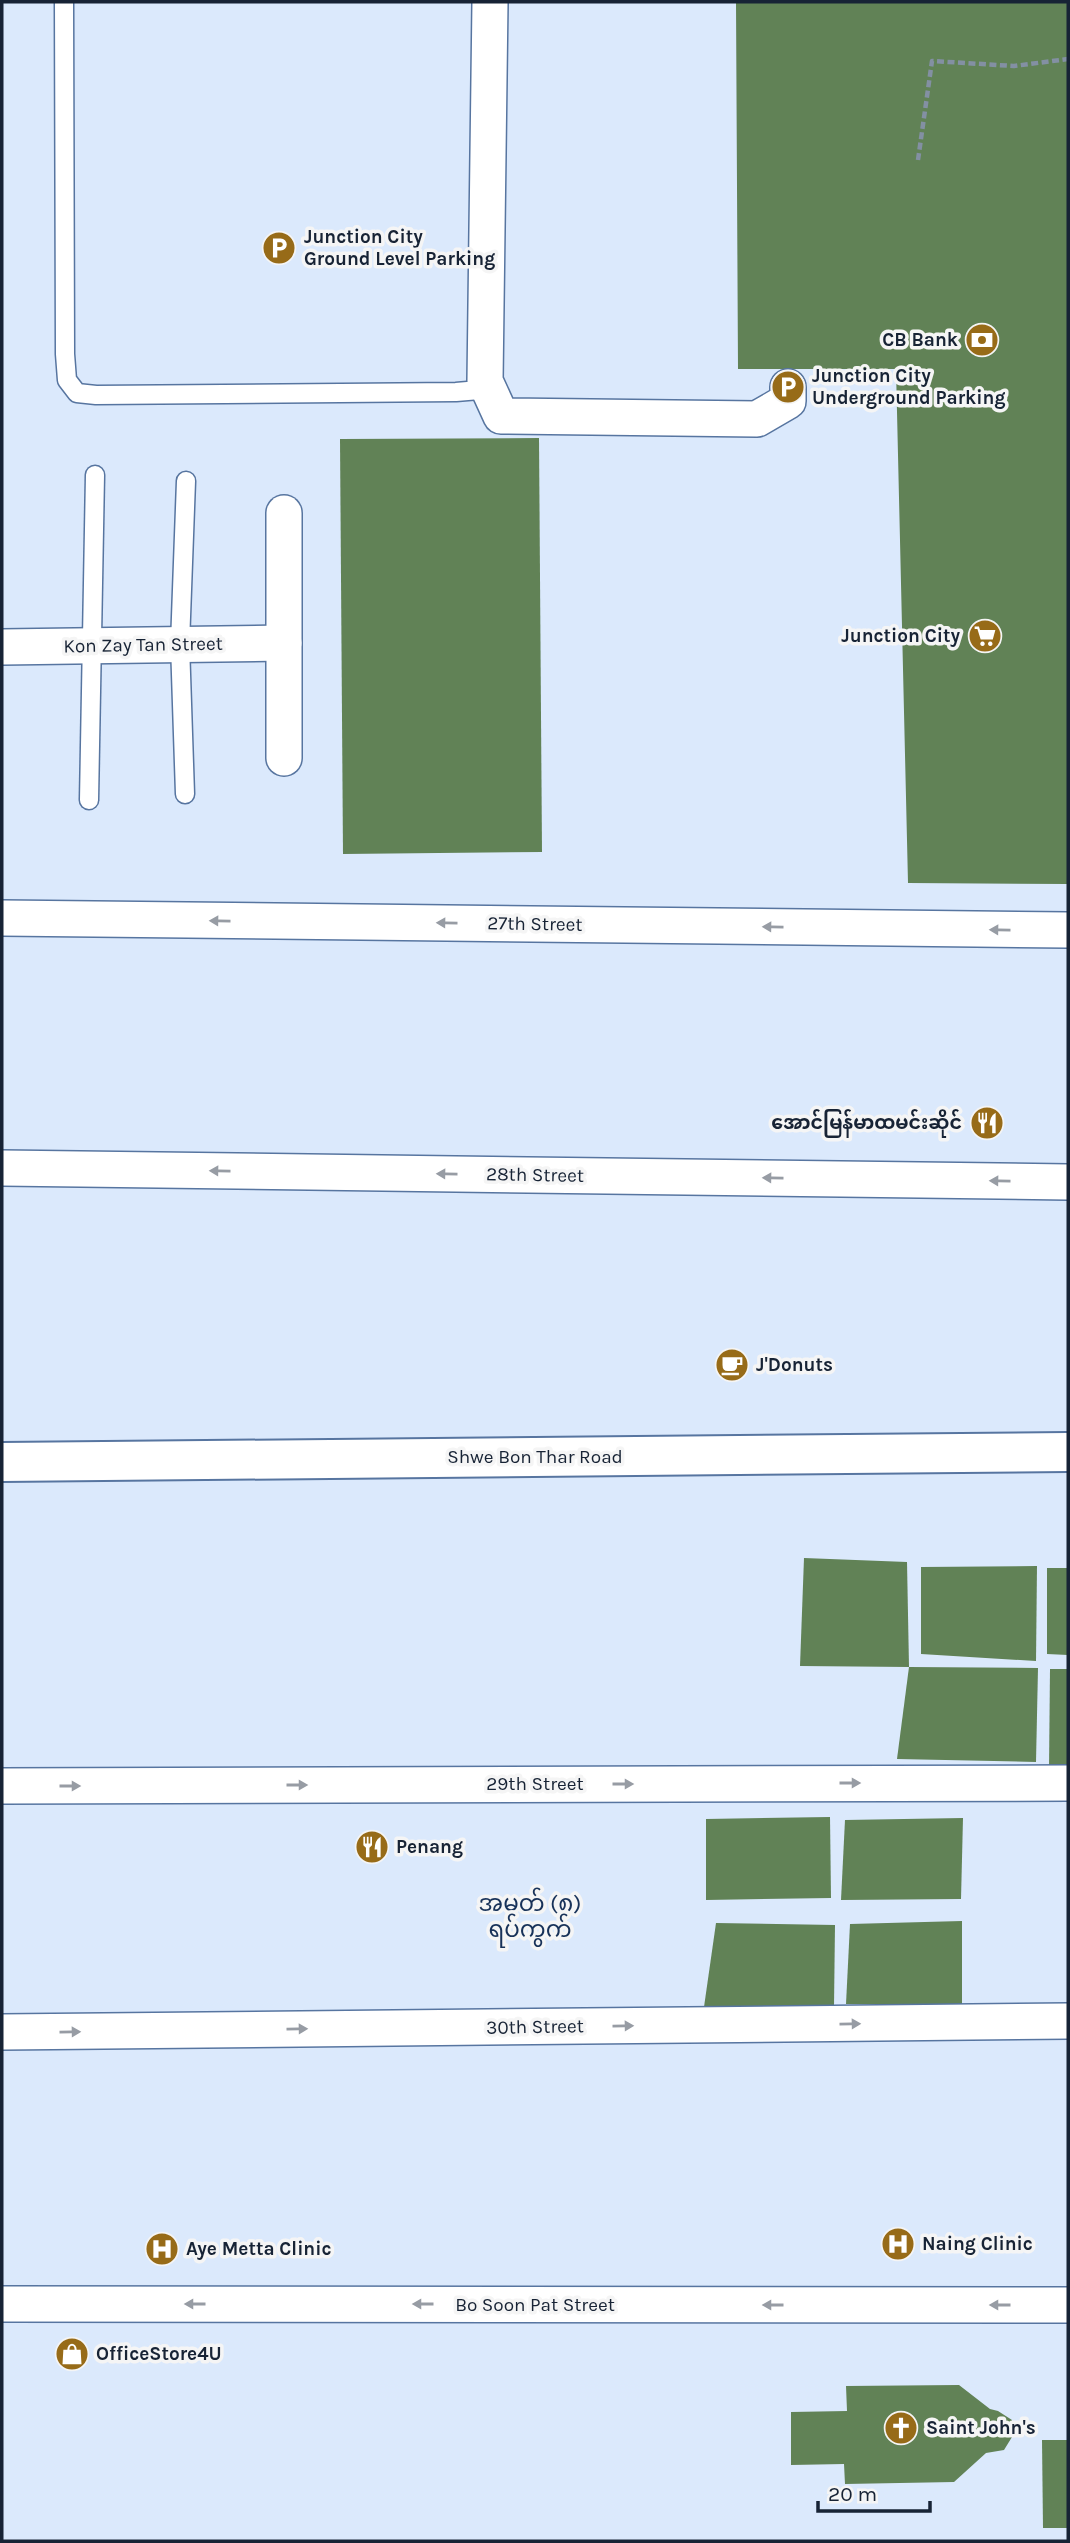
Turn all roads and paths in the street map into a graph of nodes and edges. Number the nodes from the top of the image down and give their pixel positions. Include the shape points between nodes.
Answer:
1 (64, 2) edge
2 (490, 2) edge
3 (1068, 59) edge
4 (918, 160) dead end
5 (788, 387) dead end
6 (496, 389) junction
7 (95, 475) dead end
8 (186, 481) dead end
9 (284, 513) dead end
10 (284, 643) junction
11 (180, 644) junction
12 (91, 646) junction
13 (2, 647) edge
14 (284, 758) dead end
15 (185, 794) dead end
16 (89, 800) dead end
17 (2, 918) edge
18 (1068, 930) edge
19 (2, 1168) edge
20 (1068, 1182) edge
21 (1068, 1452) edge
22 (2, 1462) edge
23 (1068, 1783) edge
24 (2, 1786) edge
25 (1068, 2021) edge
26 (2, 2032) edge
27 (2, 2304) edge
28 (1068, 2305) edge

1 - 6 lane via 65,355 67,380 77,393
2 - 6 street via 485,381
3 - 4 path via 1014,66 932,61
5 - 6 street via 788,401 757,419 501,416
7 - 12 lane
8 - 11 lane
9 - 10 street
10 - 11 street, Kon Zay Tan Street
10 - 14 street
11 - 12 street, Kon Zay Tan Street
11 - 15 lane
12 - 13 street, Kon Zay Tan Street
12 - 16 lane
18 -> 17 street, 27th Street
20 -> 19 street, 28th Street
21 - 22 main road, Shwe Bon Thar Road
24 -> 23 street, 29th Street
26 -> 25 street, 30th Street
28 -> 27 street, Bo Soon Pat Street

